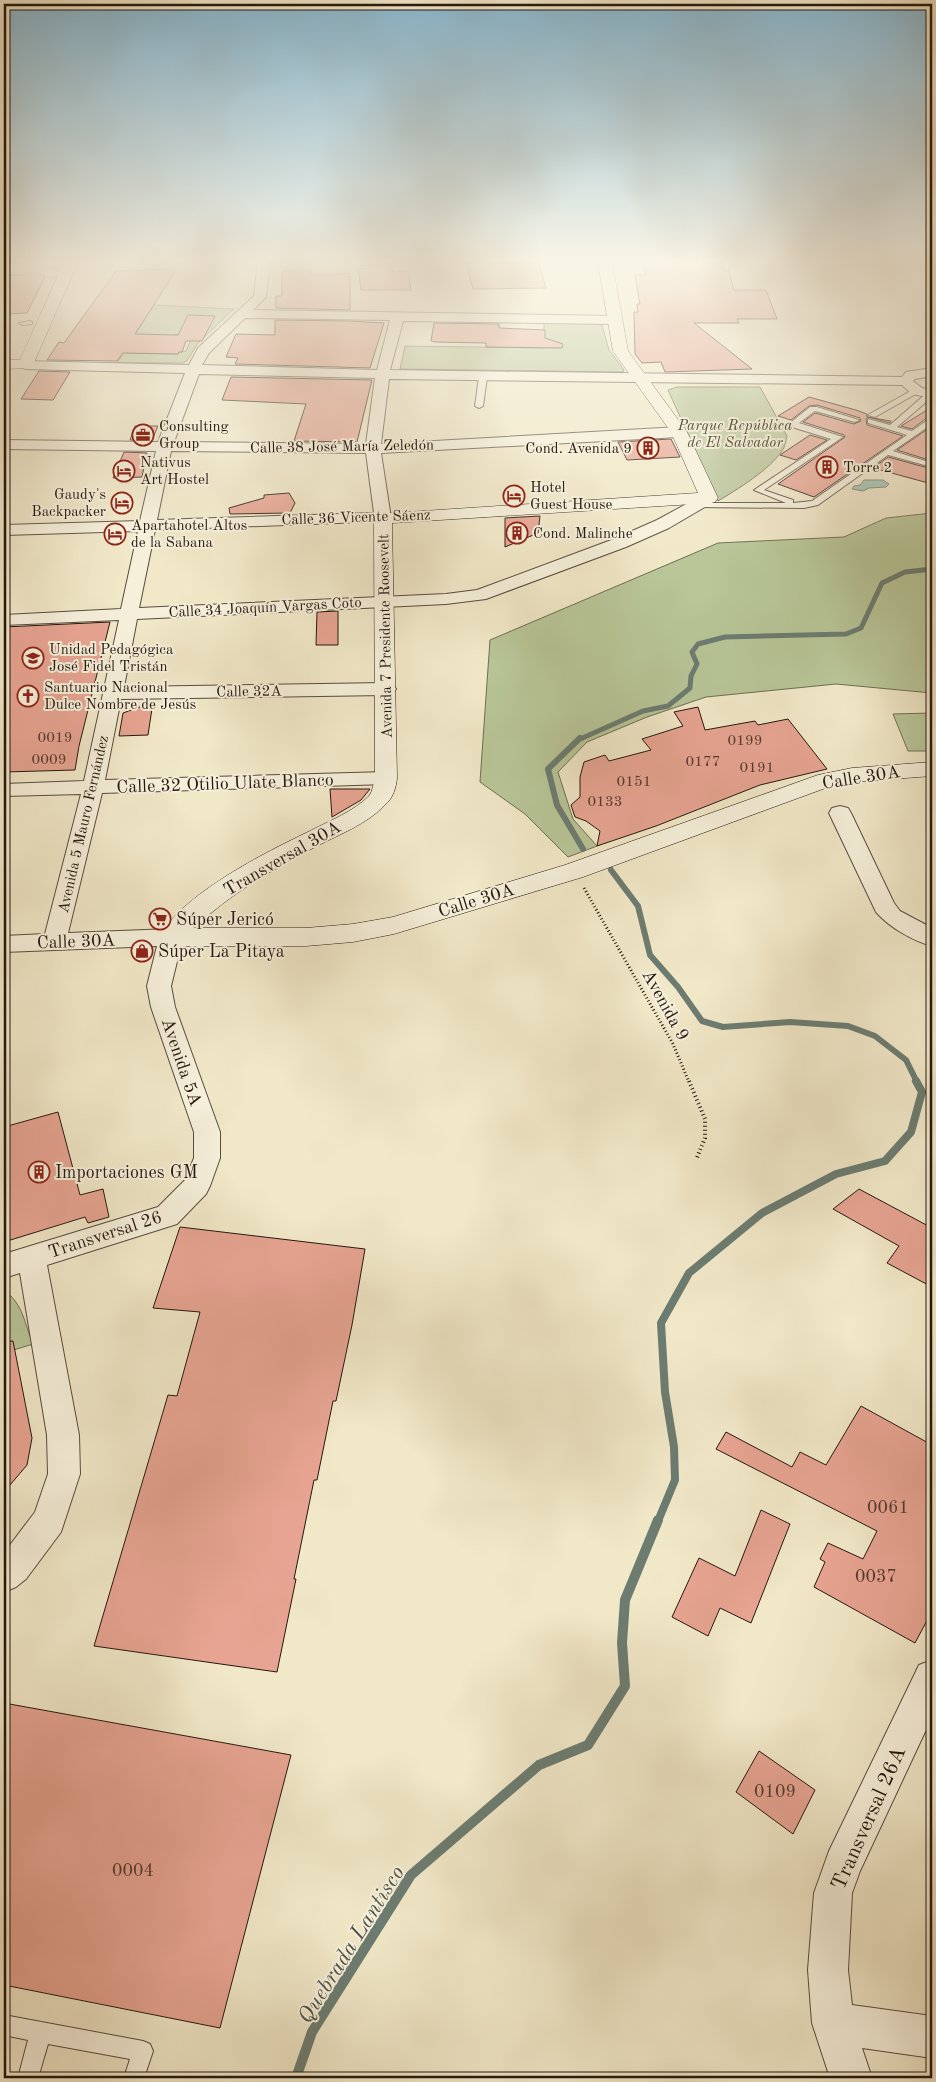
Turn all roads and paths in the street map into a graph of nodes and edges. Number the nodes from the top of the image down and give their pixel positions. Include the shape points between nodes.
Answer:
1 (28, 359) edge
2 (199, 359) edge
3 (386, 359) edge
4 (627, 359) edge
5 (7, 364) edge
6 (25, 365) junction
7 (193, 370) junction
8 (932, 372) edge
9 (382, 376) junction
10 (482, 378) junction
11 (643, 380) junction
12 (921, 390) edge
13 (479, 406) dead end
14 (854, 420) dead end
15 (932, 422) edge
16 (891, 428) junction
17 (679, 432) junction
18 (913, 434) junction
19 (4, 444) edge
20 (164, 447) junction
21 (373, 449) junction
22 (887, 452) junction
23 (932, 465) edge
24 (642, 501) junction
25 (702, 502) junction
26 (797, 505) junction
27 (383, 518) junction
28 (147, 524) junction
29 (664, 524) junction
30 (4, 530) edge
31 (385, 602) junction
32 (129, 614) junction
33 (4, 620) edge
34 (386, 689) junction
35 (113, 693) junction
36 (932, 769) edge
37 (386, 778) junction
38 (93, 788) junction
39 (4, 790) edge
40 (840, 813) dead end
41 (574, 871) junction
42 (171, 937) junction
43 (932, 938) edge
44 (54, 943) junction
45 (4, 944) edge
46 (696, 1160) dead end
47 (196, 1186) joint
48 (18, 1262) edge
49 (4, 1575) edge
50 (932, 1678) edge
51 (834, 2023) junction
52 (4, 2025) edge
53 (41, 2032) junction
54 (932, 2037) edge
55 (28, 2078) edge
56 (134, 2078) edge
57 (851, 2078) edge

1 - 6 street
2 - 7 street, Avenida 5 Mauro Fernández
3 - 9 street, Avenida 7 Presidente Roosevelt
4 - 11 street
5 - 6 street
6 - 7 street
7 - 9 street
7 - 20 street, Avenida 5 Mauro Fernández
8 - 12 street via 911,375
9 - 10 street
9 - 21 street, Avenida 7 Presidente Roosevelt
10 - 11 street
10 - 13 lane
11 - 12 street
11 - 17 street
12 - 16 lane
12 - 16 lane via 871,418
14 - 26 lane via 813,409 794,423 837,437 758,490
15 - 18 lane
16 - 18 lane
17 - 21 street, Calle 38 José María Zeledón
17 - 25 street
18 - 22 lane
19 - 20 street, Calle 38 José María Zeledón
20 - 21 street, Calle 38 José María Zeledón
20 - 28 street, Avenida 5 Mauro Fernández
21 - 27 street, Avenida 7 Presidente Roosevelt
22 - 23 lane
22 - 26 lane via 815,503
24 - 25 street, Calle 36 Vicente Sáenz
24 - 27 street, Calle 36 Vicente Sáenz
24 - 29 street via 664,513
25 - 26 lane
25 - 29 street, Calle 34 Joaquín Vargas Coto
27 - 28 street, Calle 36 Vicente Sáenz
27 - 31 street, Avenida 7 Presidente Roosevelt
28 - 30 street, Calle 36 Vicente Sáenz
28 - 32 street, Avenida 5 Mauro Fernández
29 - 31 street, Calle 34 Joaquín Vargas Coto via 480,595
31 - 32 street, Calle 34 Joaquín Vargas Coto
31 - 34 street, Avenida 7 Presidente Roosevelt
32 - 33 street, Calle 34 Joaquín Vargas Coto
32 - 35 street, Avenida 5 Mauro Fernández
34 - 35 street, Calle 32A
34 - 37 street, Avenida 7 Presidente Roosevelt
35 - 38 street, Avenida 5 Mauro Fernández
36 - 41 street, Calle 30A via 826,780
37 - 38 street, Calle 32 Otilio Ulate Blanco
37 - 42 street, Transversal 30A via 383,795 373,804 226,888 186,920
38 - 39 street, Calle 32 Otilio Ulate Blanco
38 - 44 street, Avenida 5 Mauro Fernández
40 - 43 street via 884,906 892,916
41 - 42 street, Calle 30A via 394,925 353,933 306,937
41 - 46 path, Avenida 9 via 674,1044 705,1119 705,1138
42 - 44 street, Calle 30A
42 - 47 street, Avenida 5A via 159,986 163,1007 207,1132 207,1158
44 - 45 street, Calle 30A
47 - 48 street, Transversal 26 via 167,1216
48 - 49 street via 63,1435 64,1474 49,1522
50 - 51 street, Transversal 26A via 843,1865 833,1893 828,1970
51 - 54 street
51 - 57 street, Transversal 26A
52 - 53 lane
53 - 55 lane
53 - 56 lane via 143,2051

